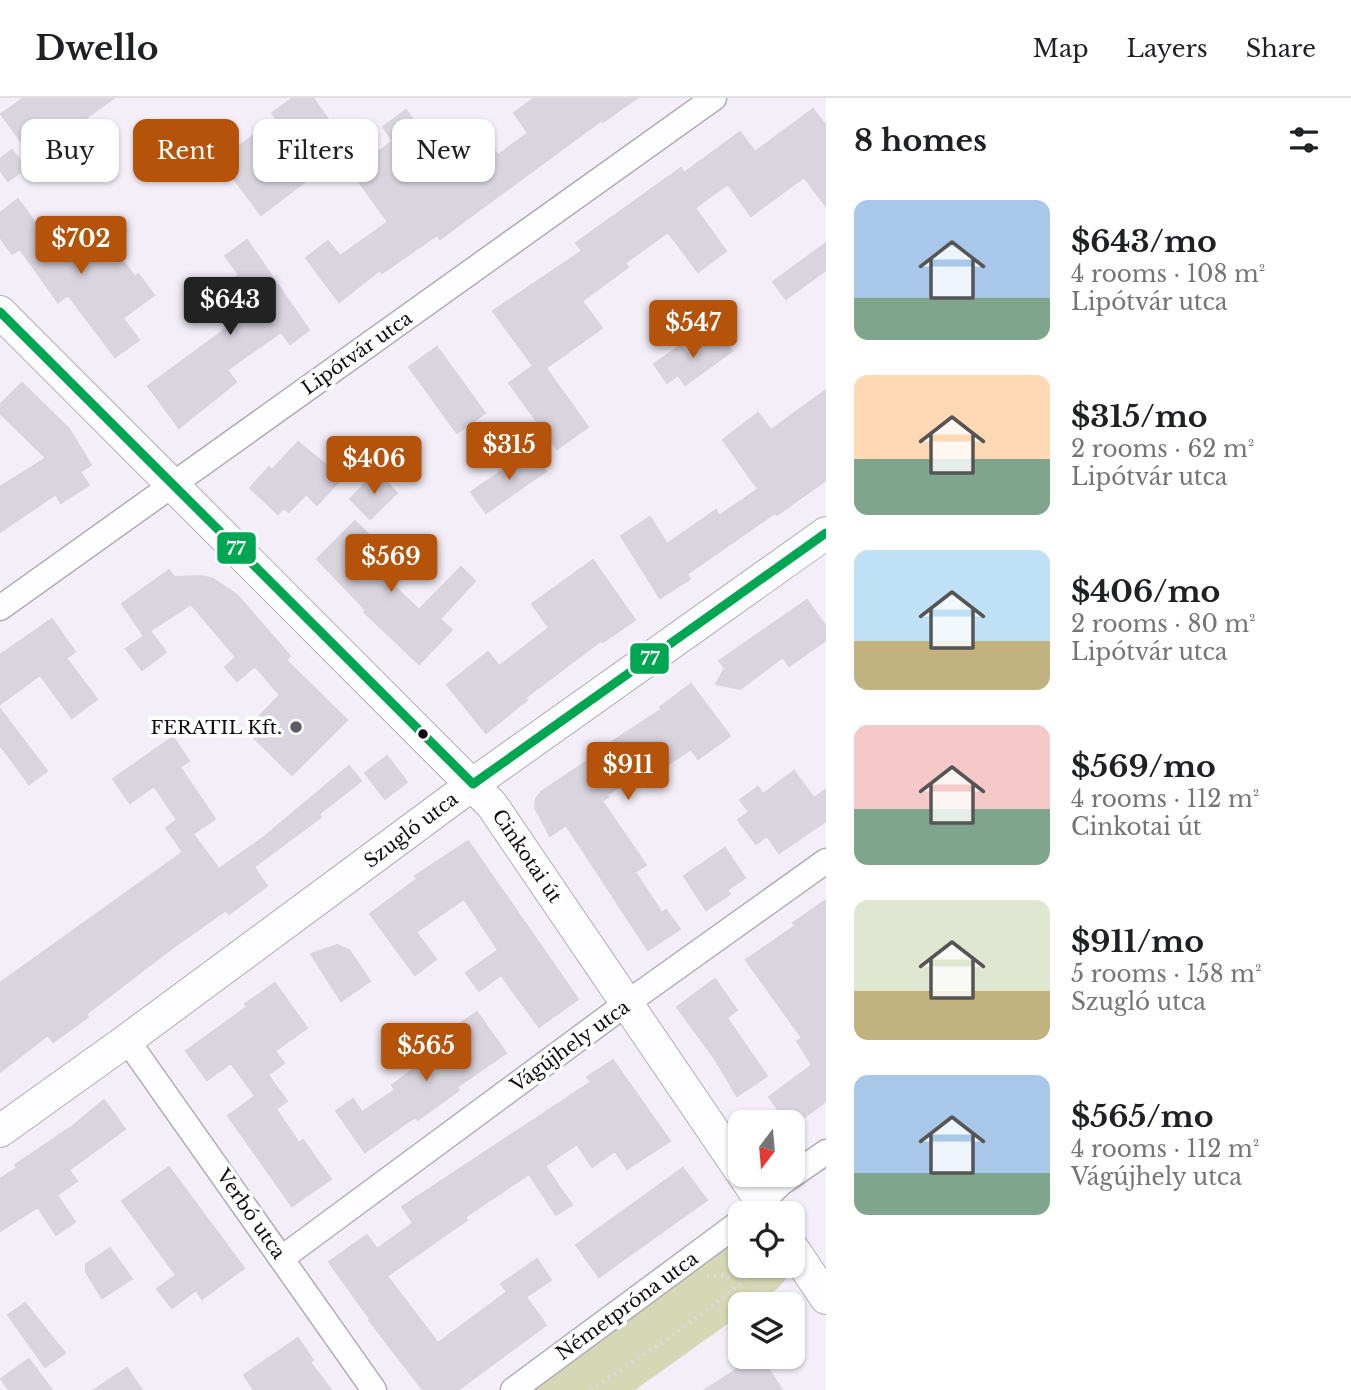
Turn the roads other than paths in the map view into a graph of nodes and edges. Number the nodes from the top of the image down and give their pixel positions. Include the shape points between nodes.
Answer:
1 (714, 98) edge
2 (0, 312) edge
3 (171, 484) junction
4 (826, 533) edge
5 (0, 608) edge
6 (473, 784) junction
7 (826, 861) edge
8 (627, 1003) junction
9 (127, 1040) junction
10 (0, 1131) edge
11 (728, 1152) edge
12 (826, 1152) edge
13 (765, 1201) edge
14 (728, 1233) edge
15 (282, 1258) junction
16 (805, 1278) edge
17 (826, 1298) edge
18 (374, 1390) edge
19 (513, 1390) edge

1 - 3 street, Lipótvár utca
2 - 3 street, Cinkotai út
3 - 5 street, Lipótvár utca
3 - 6 street, Cinkotai út
4 - 6 street, Szugló utca
6 - 8 street, Cinkotai út
6 - 9 street, Szugló utca
7 - 8 street, Vágújhely utca
8 - 11 street, Cinkotai út
8 - 15 street, Vágújhely utca
9 - 10 street, Szugló utca
9 - 15 street, Verbó utca
12 - 13 street, Németpróna utca via 780,1184
14 - 19 street, Németpróna utca
15 - 18 street, Verbó utca
16 - 17 street

